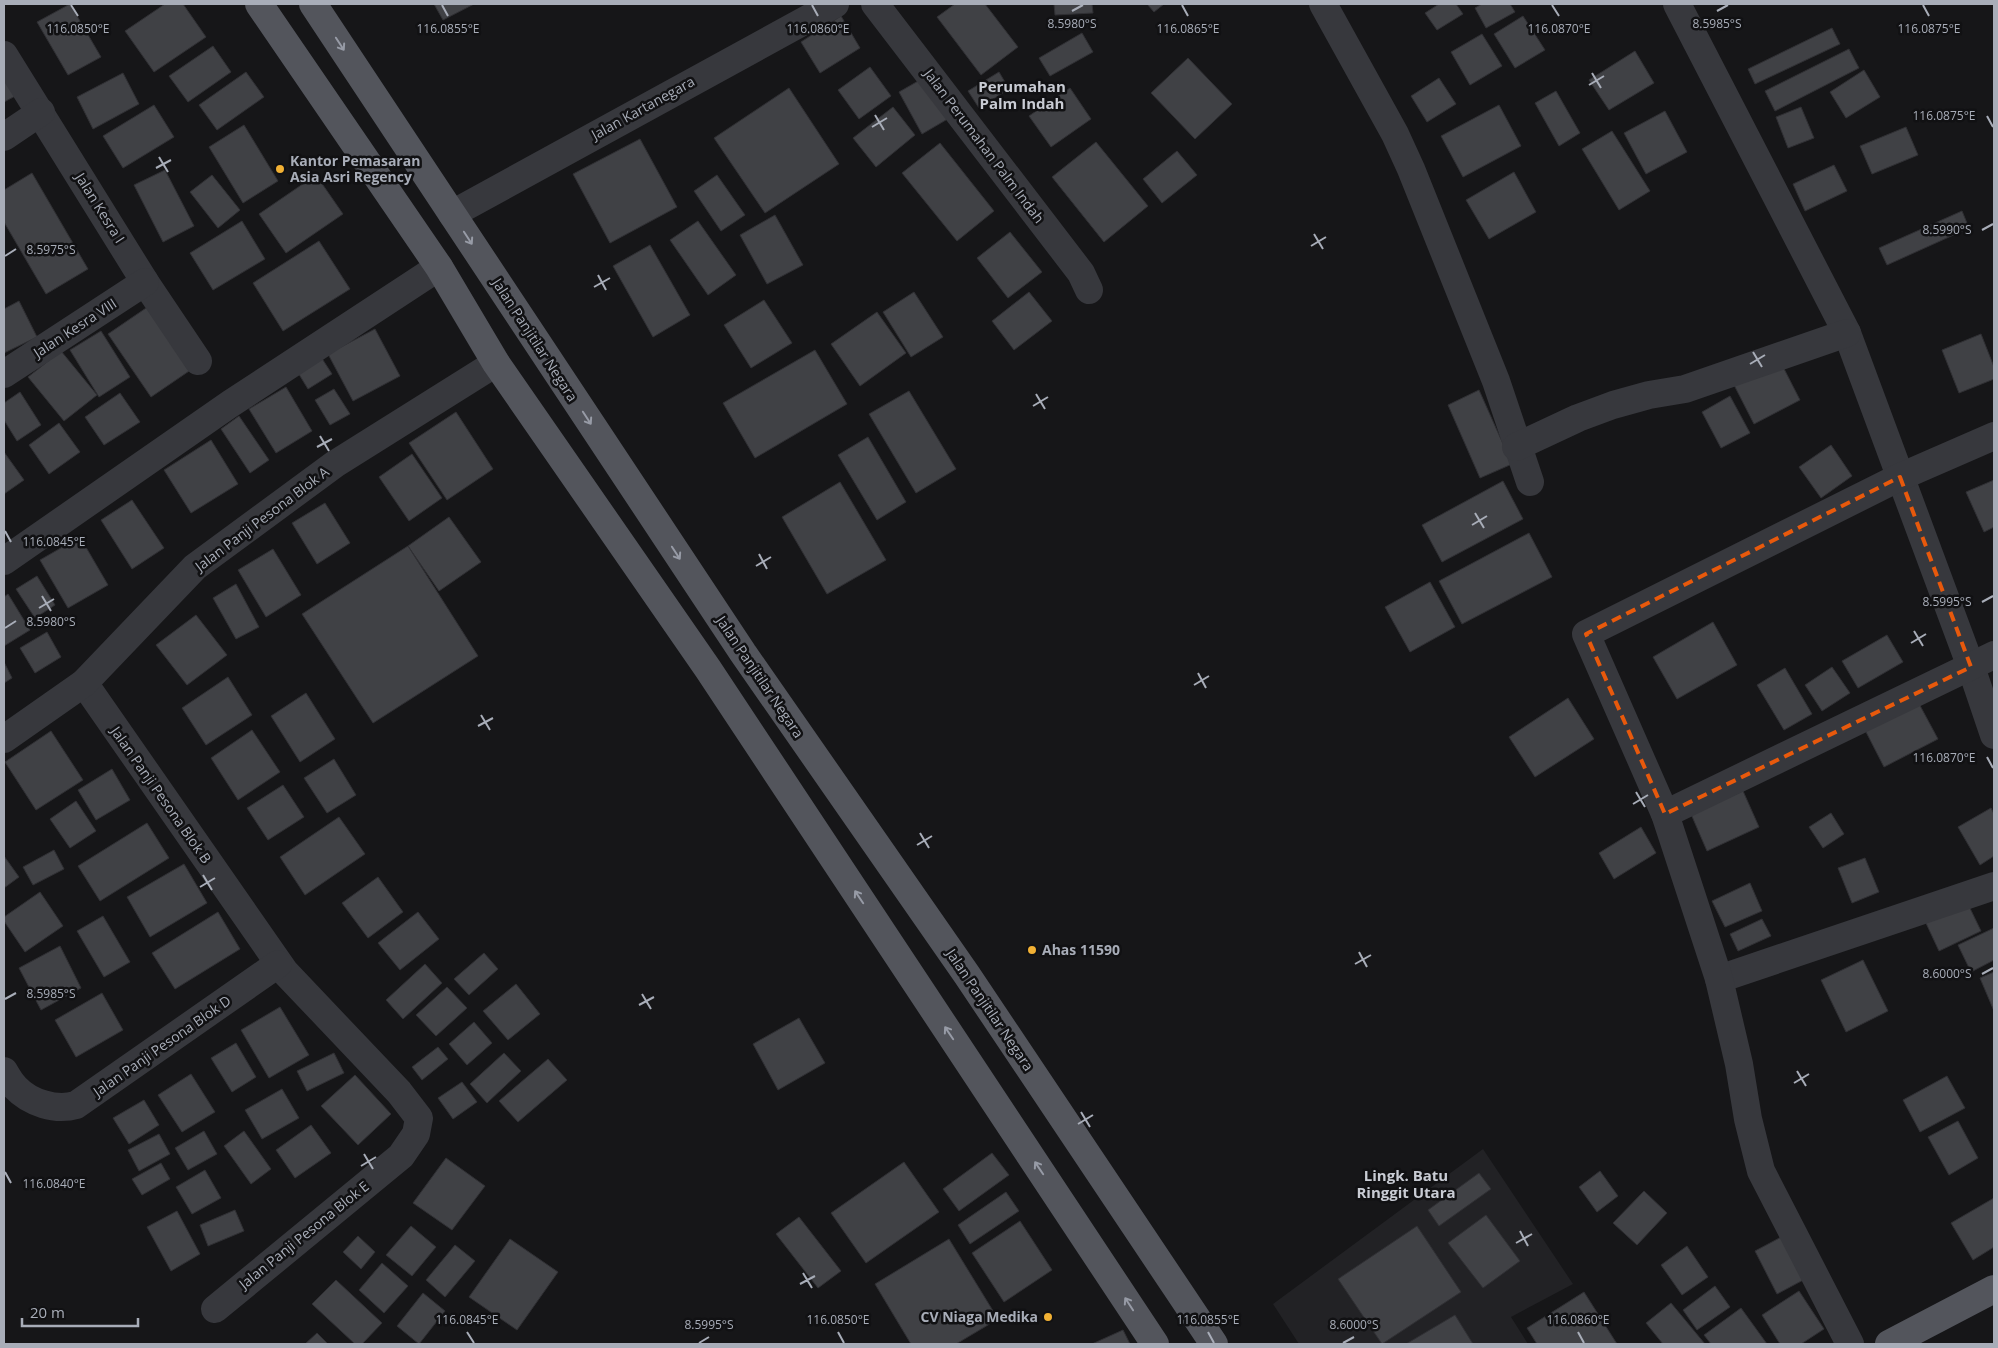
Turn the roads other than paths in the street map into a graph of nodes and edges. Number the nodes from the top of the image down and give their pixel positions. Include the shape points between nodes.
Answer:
1 (259, 4) edge
2 (313, 4) edge
3 (835, 4) edge
4 (875, 4) edge
5 (1323, 4) edge
6 (1677, 4) edge
7 (4, 55) edge
8 (41, 112) junction
9 (4, 136) edge
10 (452, 214) junction
11 (439, 268) junction
12 (145, 282) junction
13 (1089, 290) dead end
14 (1847, 333) junction
15 (198, 361) dead end
16 (496, 363) junction
17 (4, 374) edge
18 (1994, 436) edge
19 (1516, 447) junction
20 (1900, 477) junction
21 (1530, 482) dead end
22 (4, 561) edge
23 (1982, 661) edge
24 (84, 683) junction
25 (1994, 735) edge
26 (4, 739) edge
27 (1665, 814) junction
28 (1994, 886) edge
29 (278, 964) junction
30 (1719, 979) junction
31 (4, 1070) edge
32 (415, 1112) joint
33 (1994, 1289) edge
34 (215, 1308) dead end
35 (1894, 1343) edge
36 (1156, 1344) edge
37 (1214, 1344) edge
38 (1850, 1344) edge

1 - 11 main road
2 -> 10 main road, Jalan Panjitilar Negara
3 - 10 street, Jalan Kartanegara
4 - 13 street, Jalan Perumahan Palm Indah via 1081,273
5 - 19 street via 1411,169 1490,364
6 - 14 street
7 - 8 street, Jalan Kesra I
8 - 9 street
8 - 12 street, Jalan Kesra I
10 -> 37 main road, Jalan Panjitilar Negara via 743,653 967,975
11 - 16 main road
11 - 22 street via 230,404
12 - 15 street, Jalan Kesra I
12 - 17 street, Jalan Kesra VIII
14 - 19 street via 1686,389 1613,405
14 - 20 street
16 - 24 street, Jalan Panji Pesona Blok A via 335,464 195,567
36 -> 16 main road via 708,669
18 - 20 street
19 - 21 street
20 - 23 street
20 - 27 street via 1586,634
23 - 25 street
23 - 27 street
24 - 26 street, Jalan Panji Pesona Blok A
24 - 29 street, Jalan Panji Pesona Blok B
27 - 30 street
28 - 30 street
29 - 31 street, Jalan Panji Pesona Blok D via 83,1102 52,1108 16,1088
29 - 32 street, Jalan Panji Pesona Blok B
30 - 38 street via 1762,1171
32 - 34 street, Jalan Panji Pesona Blok E via 419,1118 416,1134 401,1156
33 - 35 main road

